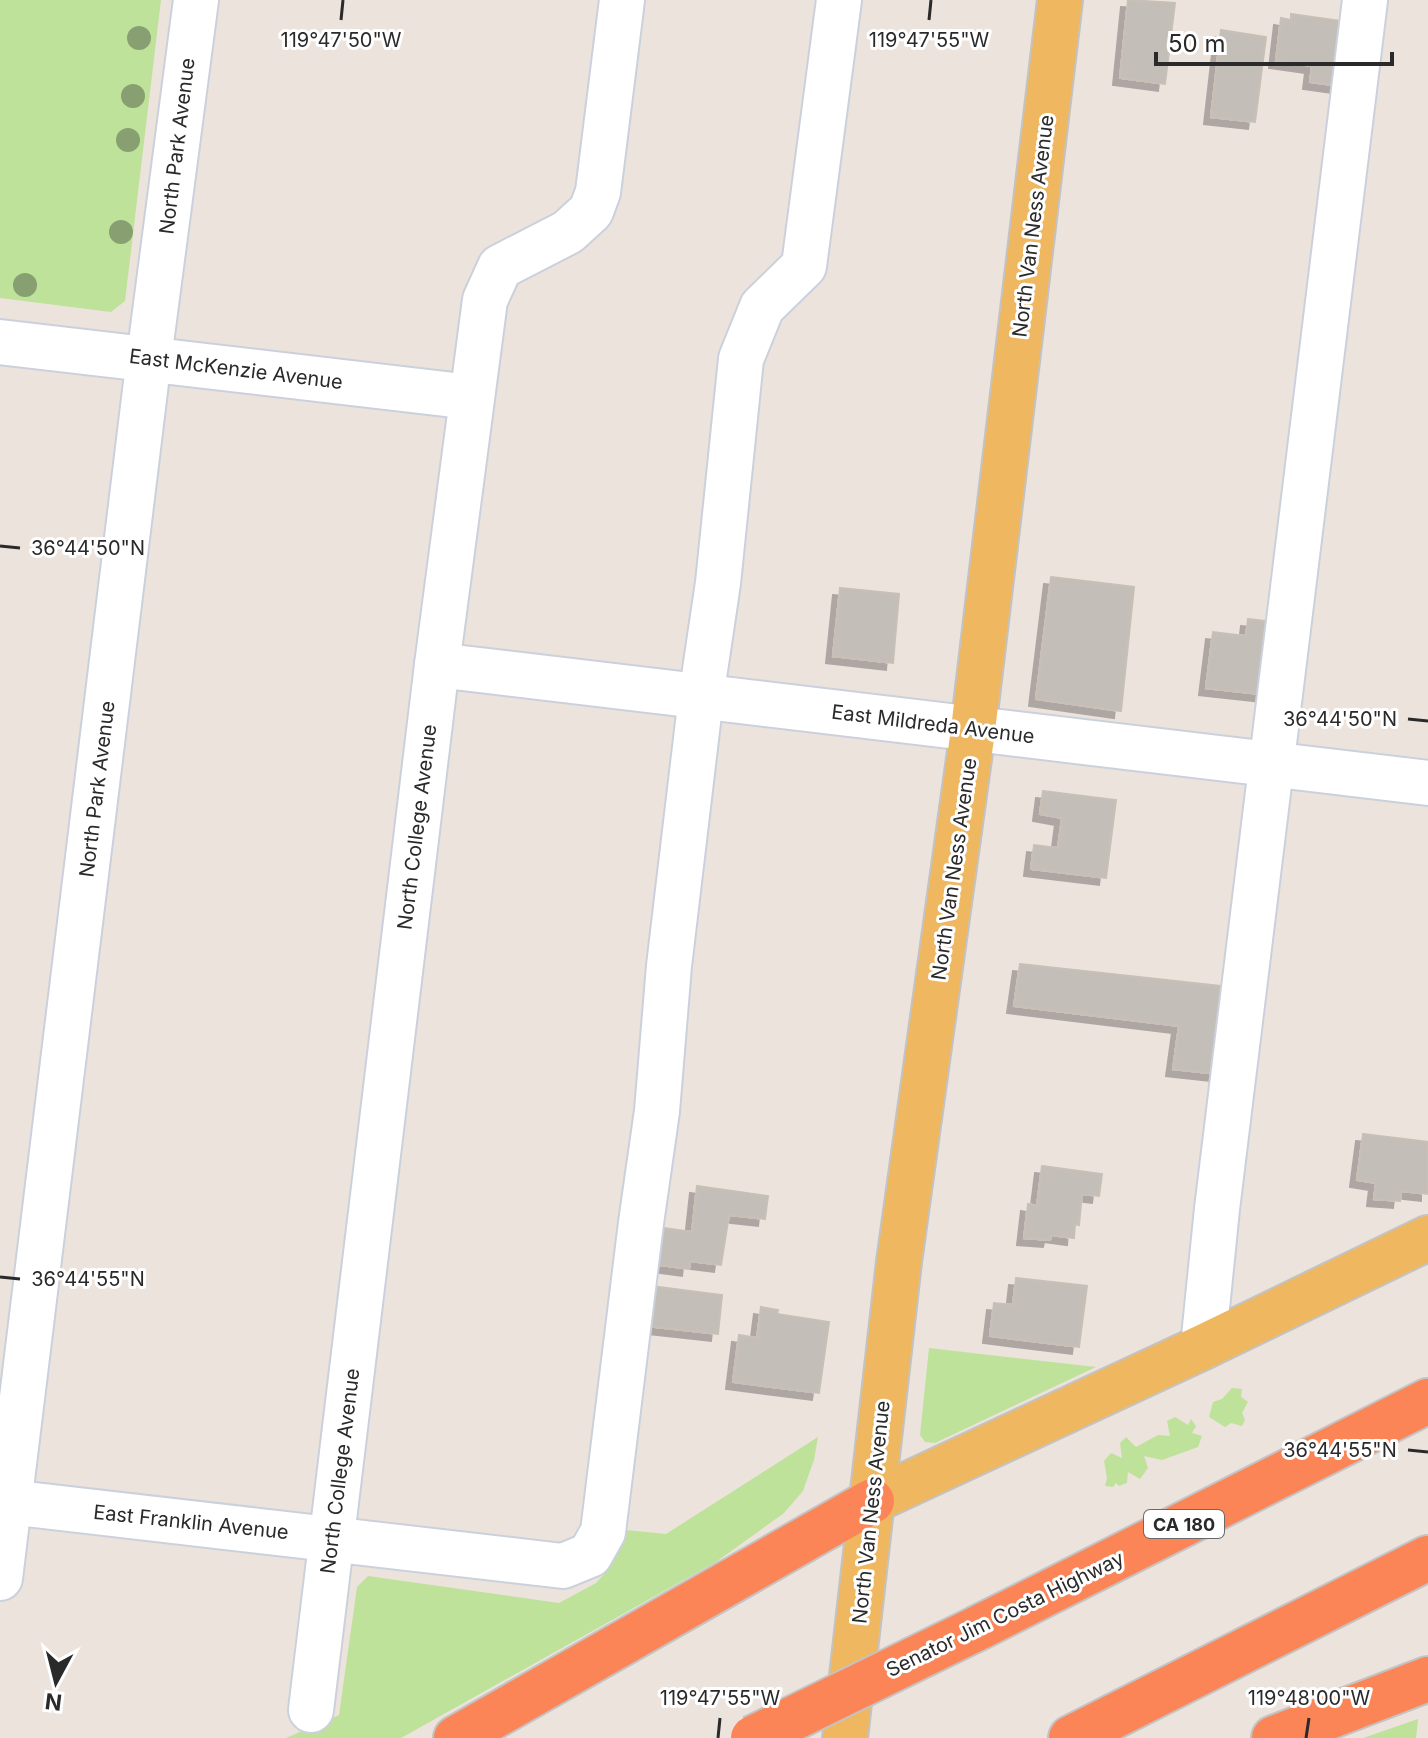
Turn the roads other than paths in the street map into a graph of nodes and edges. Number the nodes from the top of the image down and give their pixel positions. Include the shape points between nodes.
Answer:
1 (196, 0) edge
2 (622, 0) edge
3 (839, 0) edge
4 (1060, 0) edge
5 (1365, 0) edge
6 (0, 342) edge
7 (149, 358) junction
8 (471, 397) junction
9 (437, 665) junction
10 (701, 697) junction
11 (973, 730) junction
12 (1272, 764) junction
13 (1428, 783) edge
14 (1428, 1238) edge
15 (1203, 1347) junction
16 (1428, 1401) edge
17 (8, 1449) edge
18 (872, 1501) junction
19 (9, 1502) junction
20 (331, 1538) junction
21 (1428, 1558) edge
22 (0, 1578) edge
23 (1428, 1679) edge
24 (311, 1710) dead end
25 (456, 1738) edge
26 (753, 1738) edge
27 (845, 1738) edge
28 (1071, 1738) edge
29 (1274, 1738) edge

1 - 7 street, North Park Avenue
2 - 8 street, North College Avenue via 598,192 591,211 568,232 500,267 485,300
3 - 10 street via 804,266 762,307 741,359 726,522
4 - 11 main road, North Van Ness Avenue
5 - 12 street
6 - 7 street, East McKenzie Avenue
7 - 8 street, East McKenzie Avenue
7 - 17 street, North Park Avenue
8 - 9 street, North College Avenue
9 - 10 street, East Mildreda Avenue
9 - 20 street, North College Avenue
10 - 11 street, East Mildreda Avenue
10 - 20 street, East Franklin Avenue via 657,1111 603,1532 590,1555 563,1566
11 - 12 street, East Mildreda Avenue
11 - 18 main road, North Van Ness Avenue via 899,1262
12 - 13 street, East Mildreda Avenue
12 - 15 street
14 - 15 main road
15 - 18 main road
16 - 26 highway, Senator Jim Costa Highway / CA 180, bridge
17 - 19 street, North Park Avenue
18 - 25 highway
18 - 27 main road, North Van Ness Avenue
19 - 20 street, East Franklin Avenue
19 - 22 street, North Park Avenue
20 - 24 street, North College Avenue
21 - 28 highway
23 - 29 highway

